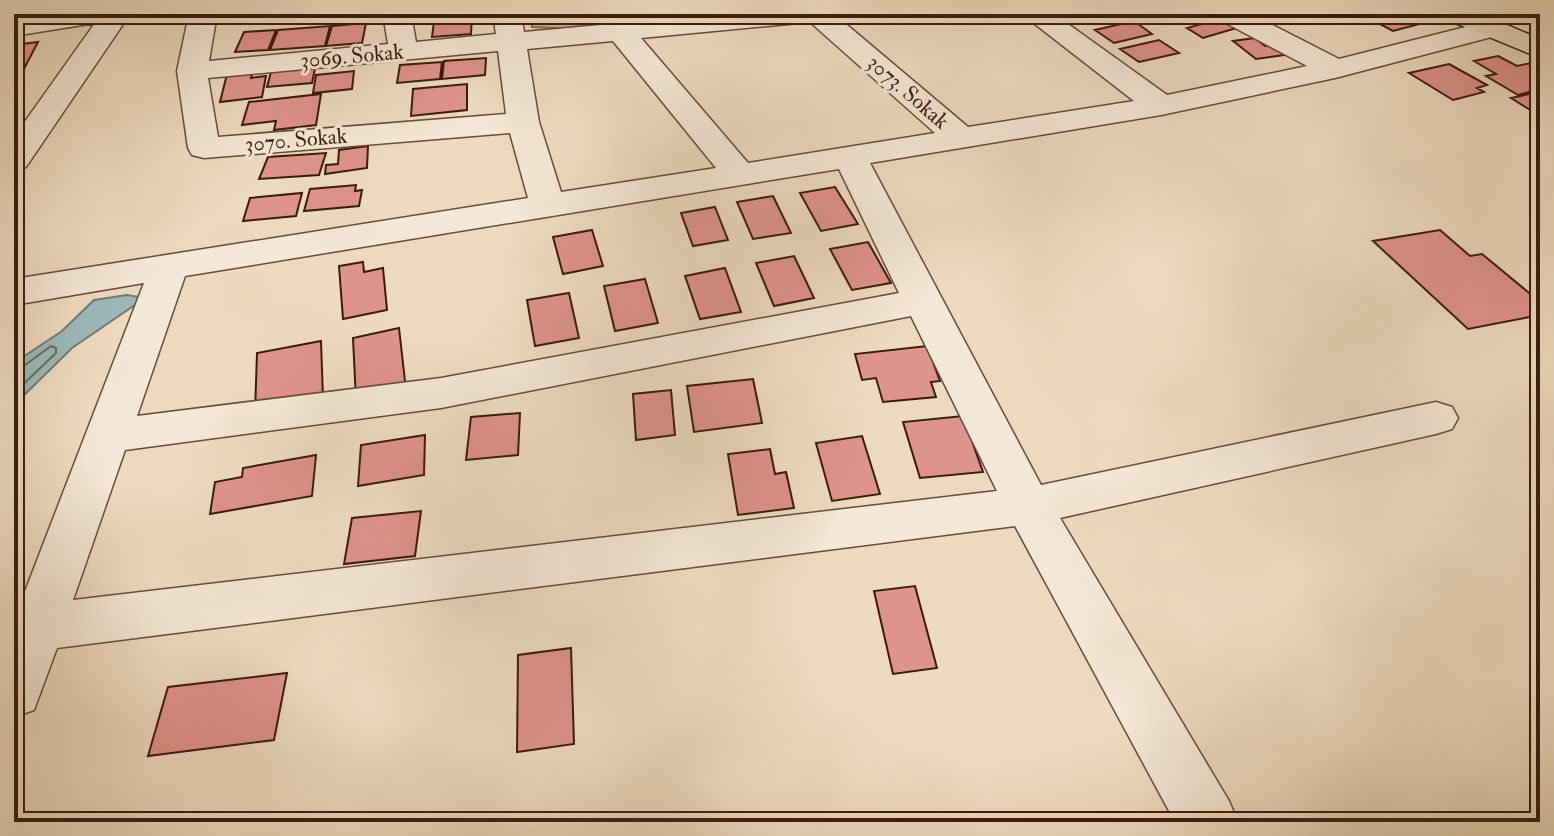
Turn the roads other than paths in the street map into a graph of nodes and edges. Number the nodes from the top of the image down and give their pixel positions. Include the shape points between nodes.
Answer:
1 (103, 14) edge
2 (116, 14) edge
3 (203, 14) edge
4 (397, 14) edge
5 (810, 14) edge
6 (817, 14) edge
7 (1036, 14) edge
8 (1230, 14) edge
9 (1458, 14) edge
10 (716, 19) edge
11 (14, 28) edge
12 (509, 28) edge
13 (1493, 28) junction
14 (621, 32) junction
15 (1540, 49) edge
16 (403, 51) junction
17 (1335, 69) junction
18 (192, 71) junction
19 (1161, 106) junction
20 (523, 122) junction
21 (25, 134) edge
22 (962, 139) junction
23 (850, 158) junction
24 (14, 160) edge
25 (741, 176) junction
26 (548, 207) junction
27 (169, 267) junction
28 (14, 292) edge
29 (923, 301) junction
30 (1436, 418) dead end
31 (107, 436) junction
32 (1028, 506) junction
33 (38, 627) junction
34 (14, 692) edge
35 (1208, 822) edge

1 - 11 street
2 - 21 street
3 - 18 street, 3070. Sokak
4 - 16 street
5 - 10 street, 3069. Sokak
6 - 22 street, 3073. Sokak
7 - 19 street
8 - 17 street
9 - 13 main road
10 - 14 street, 3069. Sokak
12 - 14 street, 3069. Sokak
12 - 16 street, 3069. Sokak
12 - 20 street
13 - 15 main road
13 - 17 street
14 - 25 street
16 - 18 street, 3069. Sokak
17 - 19 street
18 - 20 street, 3070. Sokak via 204,148
19 - 22 street
20 - 26 street
21 - 24 street
22 - 23 street
23 - 25 street
23 - 29 street
25 - 26 street
26 - 27 street
27 - 28 street
27 - 31 street
29 - 31 street via 441,393
29 - 32 street
30 - 32 street
31 - 33 street
32 - 33 street
32 - 35 street
33 - 34 street

